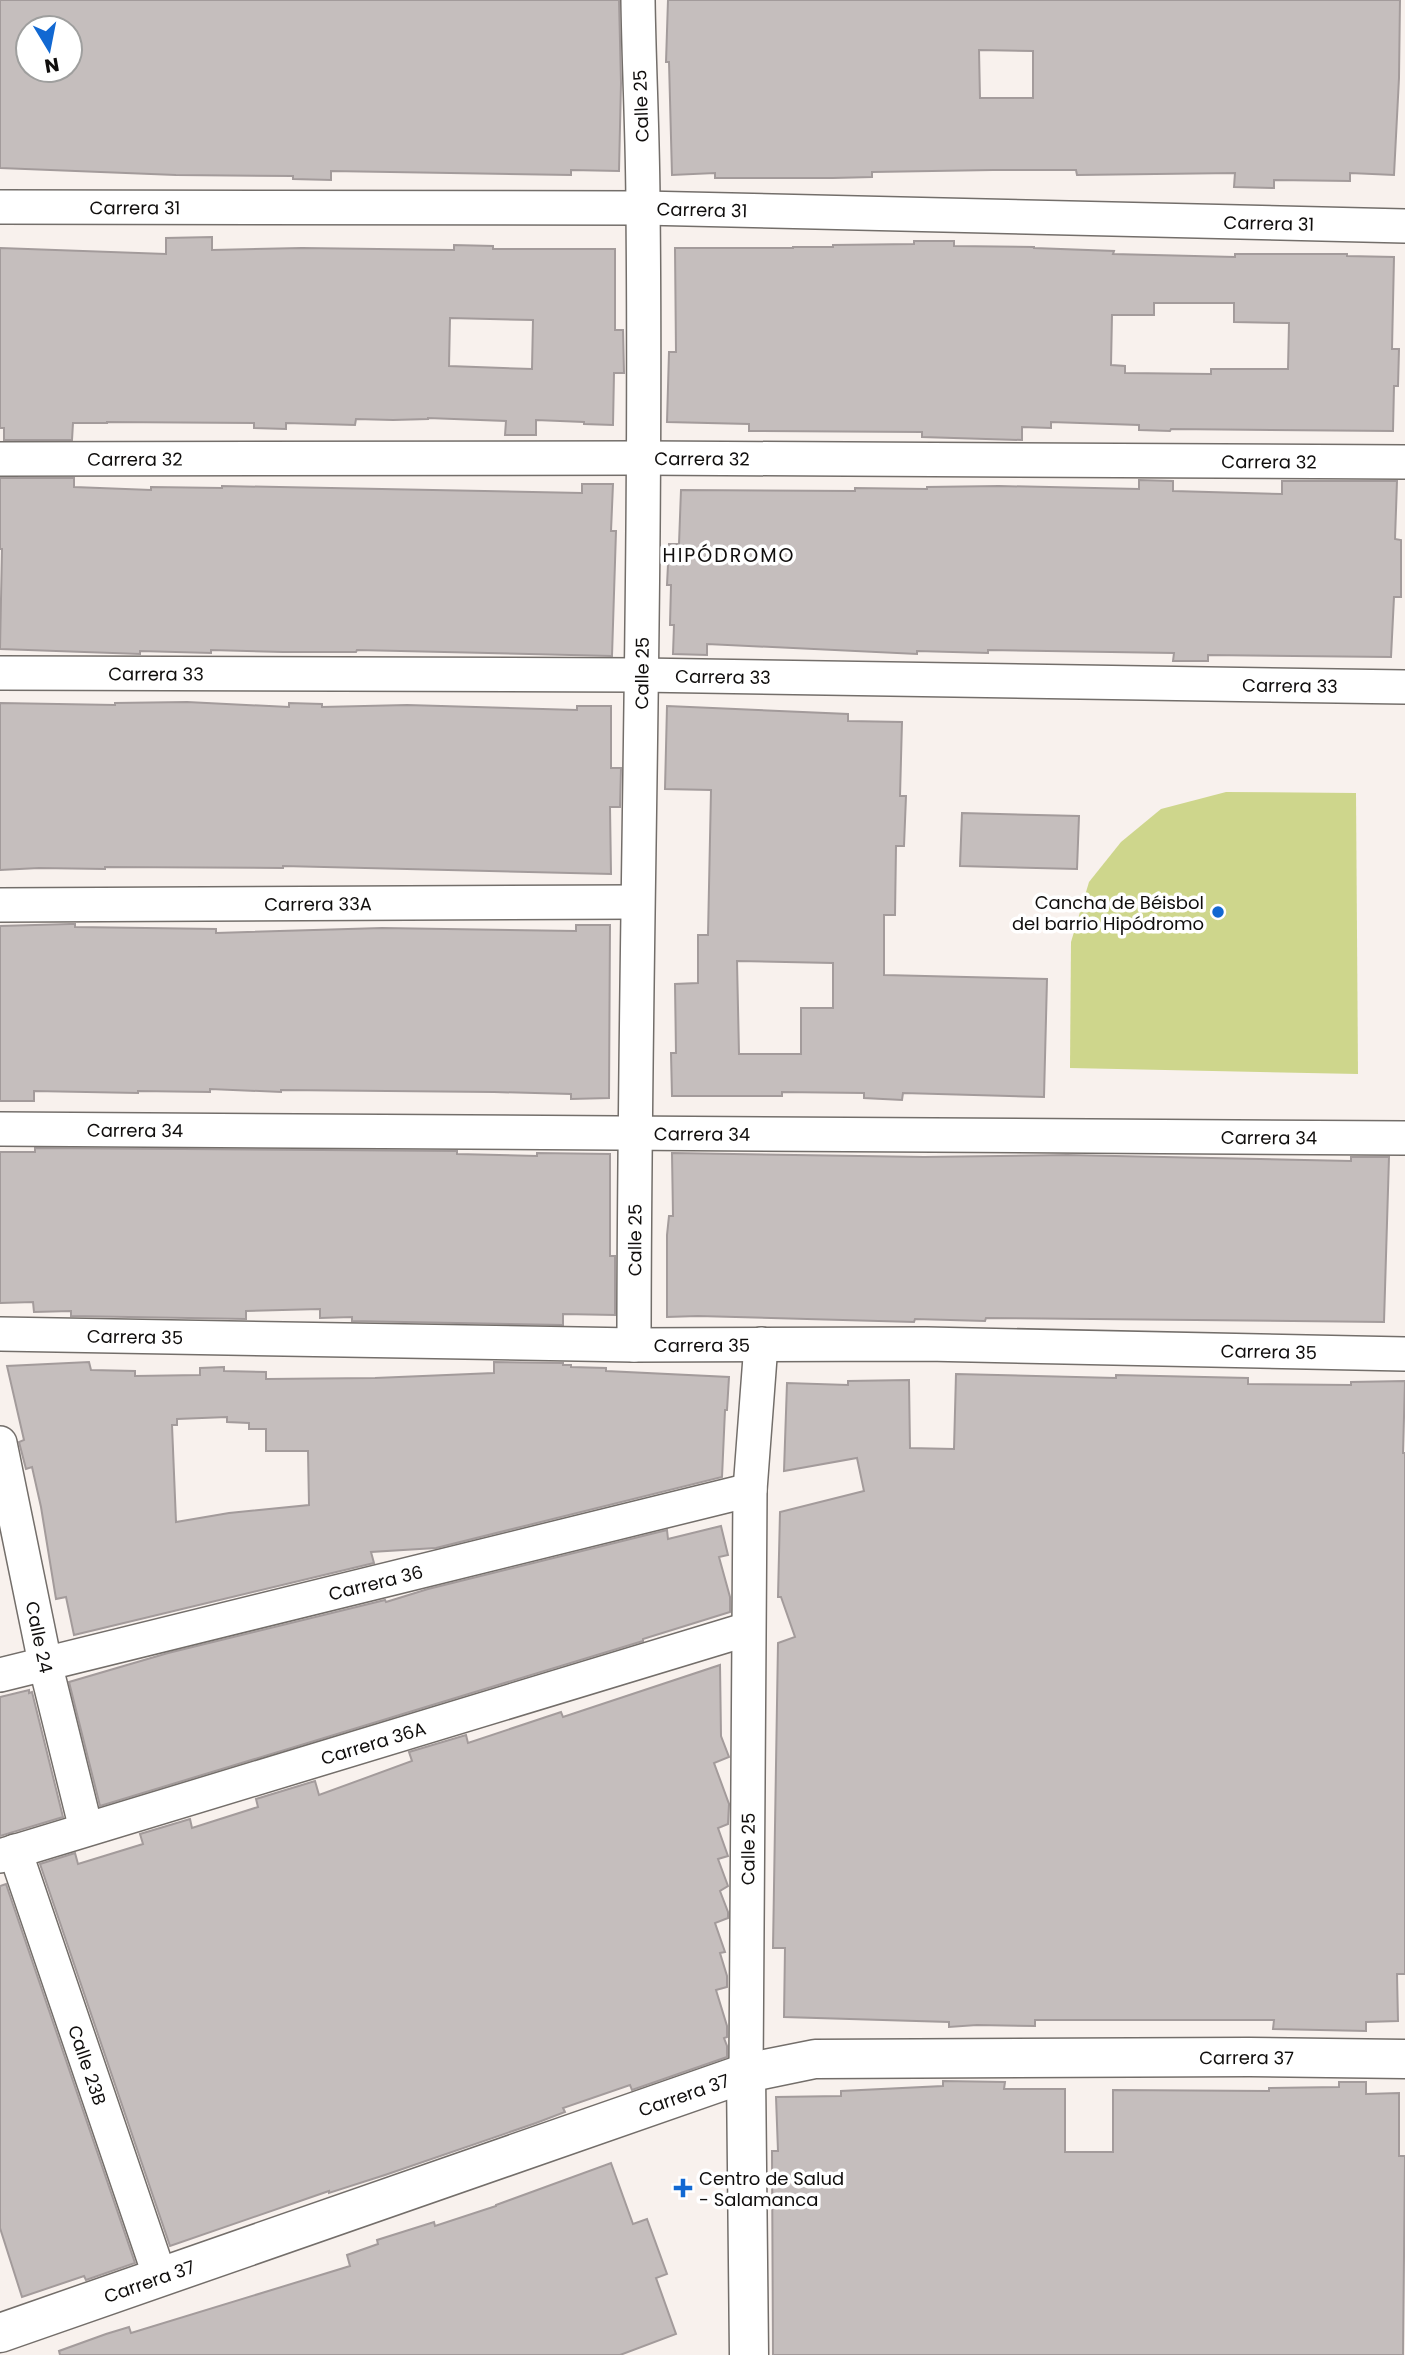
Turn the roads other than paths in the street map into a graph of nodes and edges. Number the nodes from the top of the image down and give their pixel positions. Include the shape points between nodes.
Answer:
1 (638, 0) edge
2 (0, 207) edge
3 (643, 208) junction
4 (1405, 226) edge
5 (643, 458) junction
6 (0, 459) edge
7 (1405, 462) edge
8 (0, 673) edge
9 (640, 675) junction
10 (1405, 687) edge
11 (637, 902) junction
12 (0, 905) edge
13 (0, 1129) edge
14 (634, 1133) junction
15 (1405, 1138) edge
16 (0, 1334) edge
17 (761, 1344) junction
18 (634, 1345) junction
19 (1405, 1354) edge
20 (0, 1443) edge
21 (750, 1490) junction
22 (748, 1629) junction
23 (45, 1663) junction
24 (0, 1675) edge
25 (86, 1829) junction
26 (8, 1854) edge
27 (1405, 2059) edge
28 (746, 2073) junction
29 (160, 2277) junction
30 (0, 2333) edge
31 (749, 2355) edge

1 - 3 street, Calle 25
2 - 3 street, Carrera 31
3 - 4 street, Carrera 31
3 - 5 street, Calle 25
5 - 6 street, Carrera 32
5 - 7 street, Carrera 32
5 - 9 street, Calle 25
8 - 9 street, Carrera 33
9 - 10 street, Carrera 33
9 - 11 street, Calle 25
11 - 12 street, Carrera 33A
11 - 14 street, Calle 25
13 - 14 street, Carrera 34
14 - 15 street, Carrera 34
14 - 18 street, Calle 25
16 - 18 street, Carrera 35
17 - 18 street, Carrera 35
17 - 19 street, Carrera 35
17 - 21 street, Calle 25
20 - 23 street, Calle 24
21 - 22 street, Calle 25
21 - 23 street, Carrera 36
22 - 25 street, Carrera 36A
22 - 28 street, Calle 25
23 - 24 street, Carrera 36
23 - 25 street, Calle 24
25 - 26 street, Carrera 36A
26 - 29 street, Calle 23B
27 - 28 street, Carrera 37 via 853,2058 815,2059
28 - 29 street, Carrera 37
28 - 31 street, Calle 25
29 - 30 street, Carrera 37

